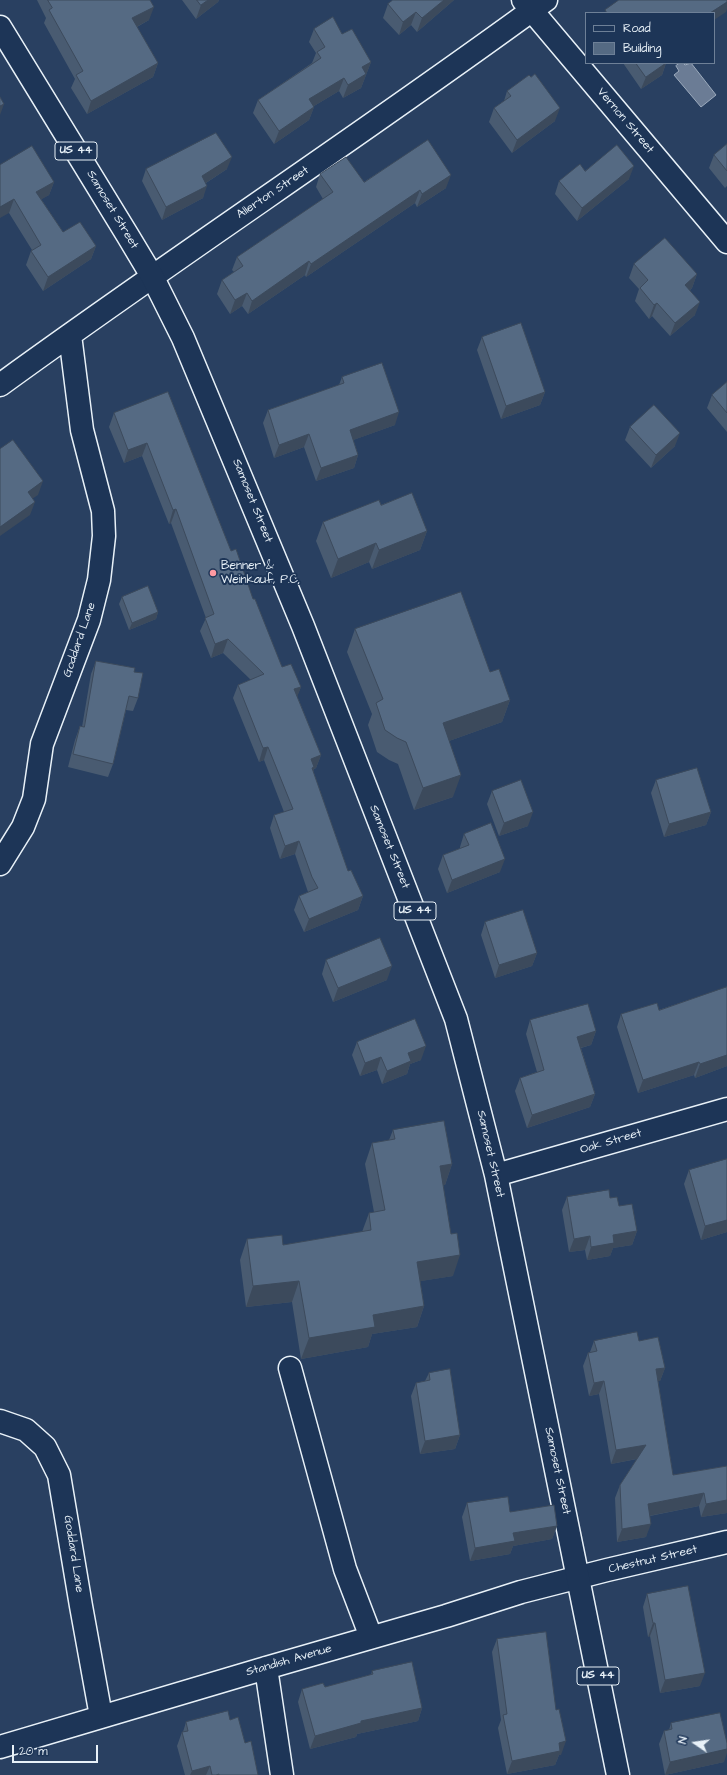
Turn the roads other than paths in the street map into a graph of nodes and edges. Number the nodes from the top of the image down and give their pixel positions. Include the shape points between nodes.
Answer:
1 (533, 4) edge
2 (0, 28) edge
3 (727, 242) edge
4 (152, 276) junction
5 (70, 334) junction
6 (0, 385) edge
7 (0, 864) edge
8 (727, 1109) edge
9 (496, 1175) junction
10 (290, 1368) dead end
11 (0, 1421) edge
12 (727, 1542) edge
13 (578, 1577) junction
14 (370, 1638) junction
15 (266, 1668) junction
16 (101, 1716) junction
17 (0, 1746) edge
18 (282, 1775) edge
19 (618, 1775) edge

1 - 3 street, Vernon Street
1 - 4 street, Allerton Street via 317,164
2 - 4 street, Samoset Street / US 44
4 - 5 street, Allerton Street
4 - 9 street, Samoset Street / US 44 via 183,338 227,440 417,917 456,1019
5 - 6 street, Allerton Street
5 - 7 street, Goddard Lane via 82,430 103,511 104,536 99,580 89,620 42,744 34,799 23,827
8 - 9 street, Oak Street
9 - 13 street, Samoset Street / US 44
10 - 14 street via 345,1569
11 - 16 street, Goddard Lane via 26,1430 45,1447 59,1475
12 - 13 street, Chestnut Street
13 - 14 street, Standish Avenue
13 - 19 street, Samoset Street / US 44
14 - 15 street, Standish Avenue
15 - 16 street, Standish Avenue
15 - 18 street
16 - 17 street, Standish Avenue

